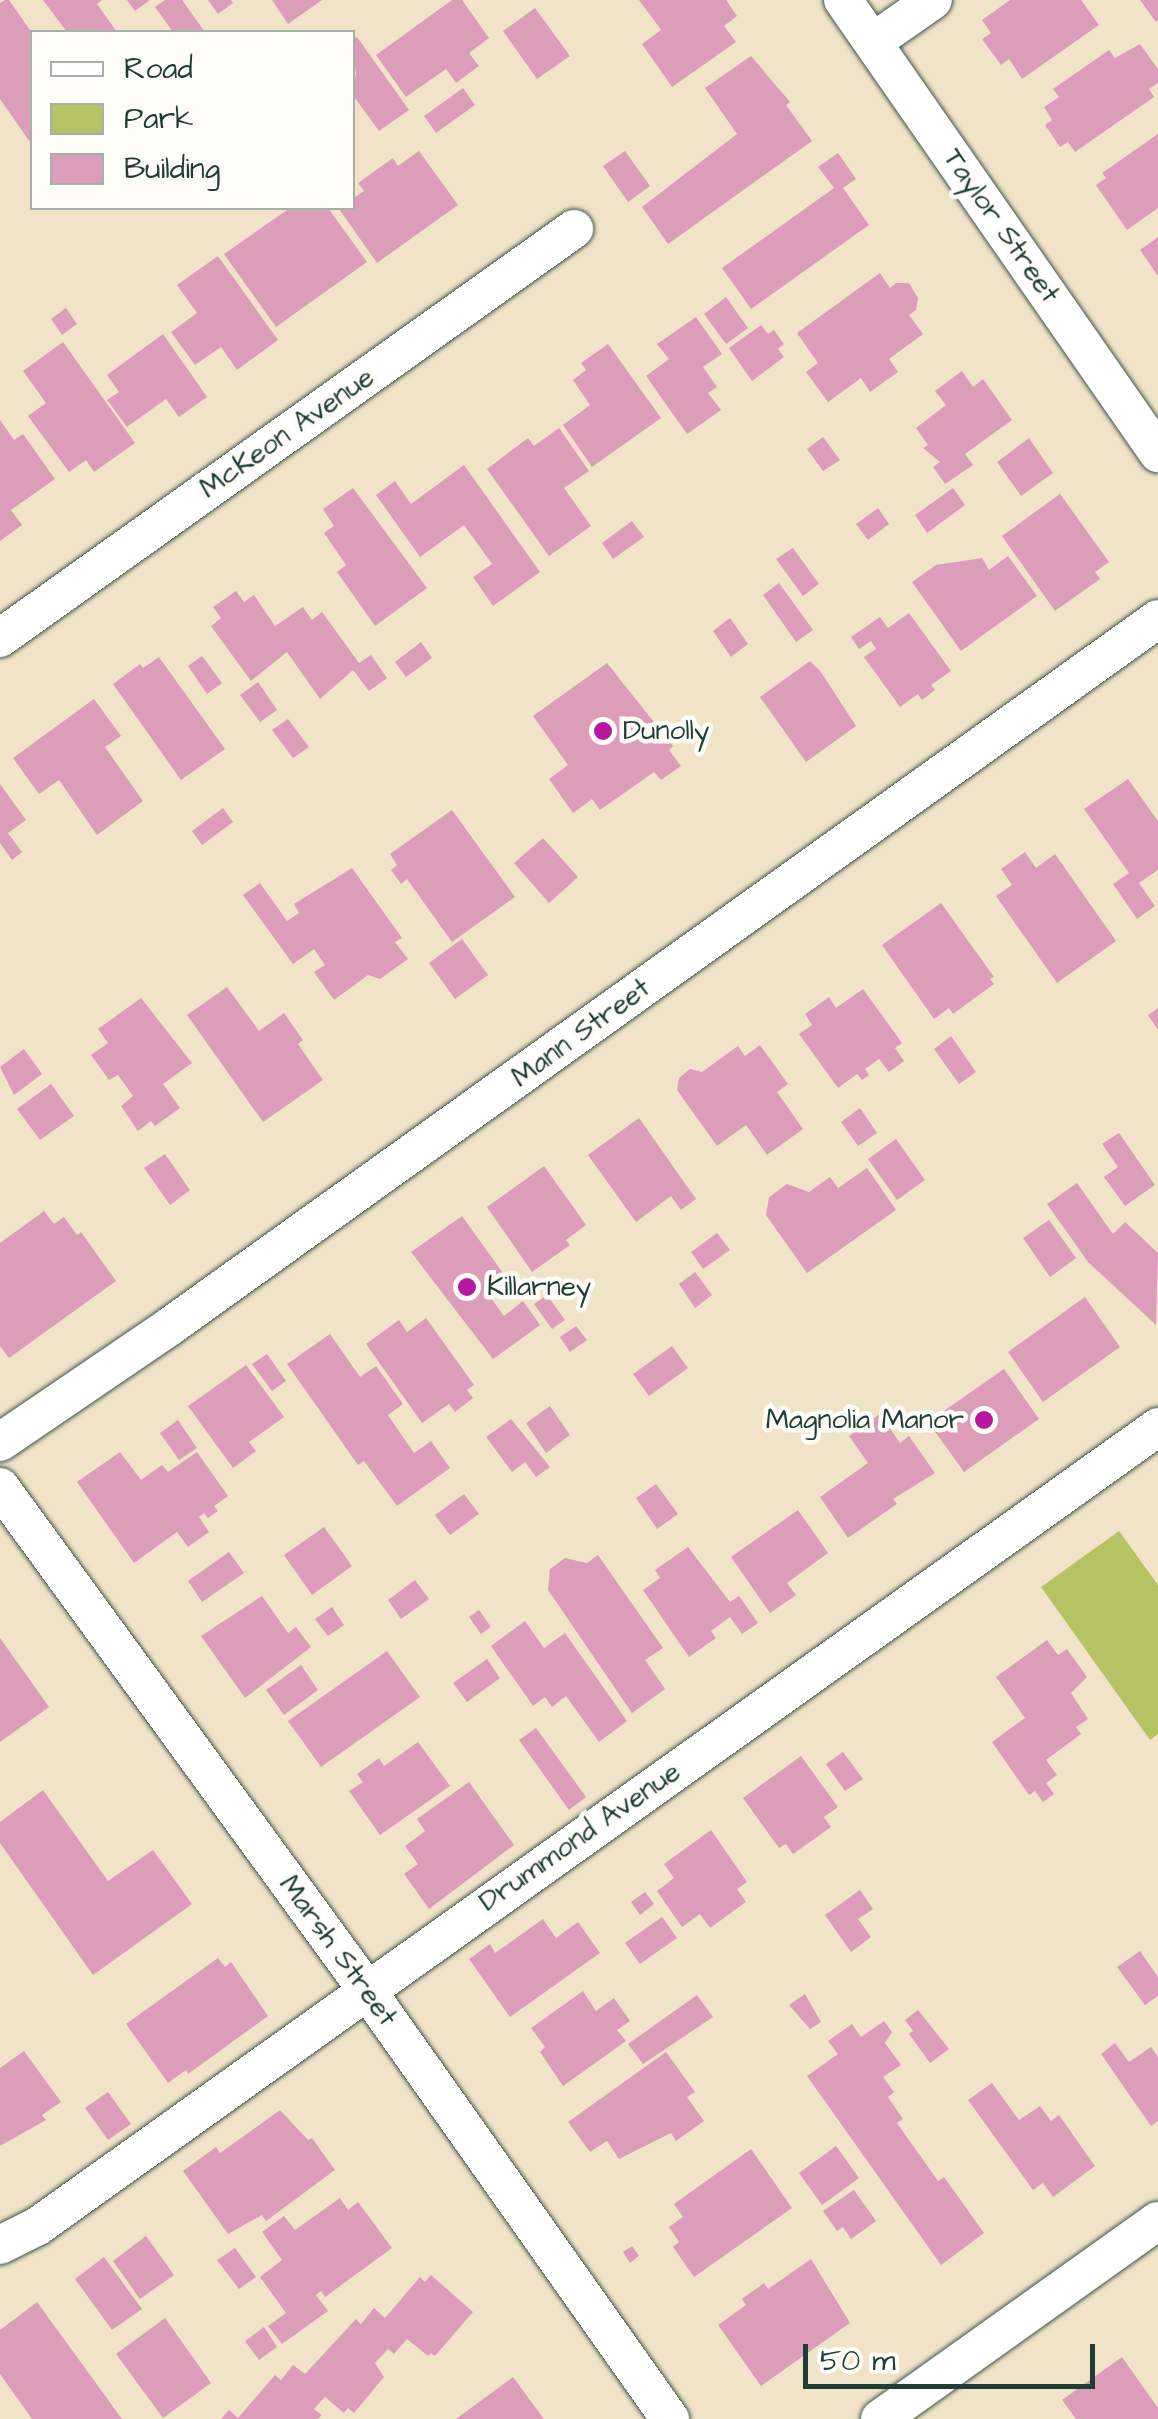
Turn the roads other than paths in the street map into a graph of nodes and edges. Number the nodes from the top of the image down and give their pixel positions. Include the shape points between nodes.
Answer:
1 (843, 0) edge
2 (933, 0) edge
3 (873, 42) junction
4 (574, 229) dead end
5 (1158, 452) edge
6 (1158, 619) edge
7 (0, 638) edge
8 (1158, 1426) edge
9 (0, 1442) edge
10 (0, 1487) edge
11 (366, 1988) junction
12 (1158, 2221) edge
13 (0, 2245) edge
14 (670, 2419) edge
15 (880, 2419) edge

1 - 3 street, Taylor Street
2 - 3 street
3 - 5 street, Taylor Street
4 - 7 street, McKeon Avenue
6 - 9 street, Mann Street via 186,1316
8 - 11 street, Drummond Avenue
10 - 11 street, Marsh Street
11 - 13 street, Drummond Avenue via 38,2226
11 - 14 street, Marsh Street
12 - 15 street

